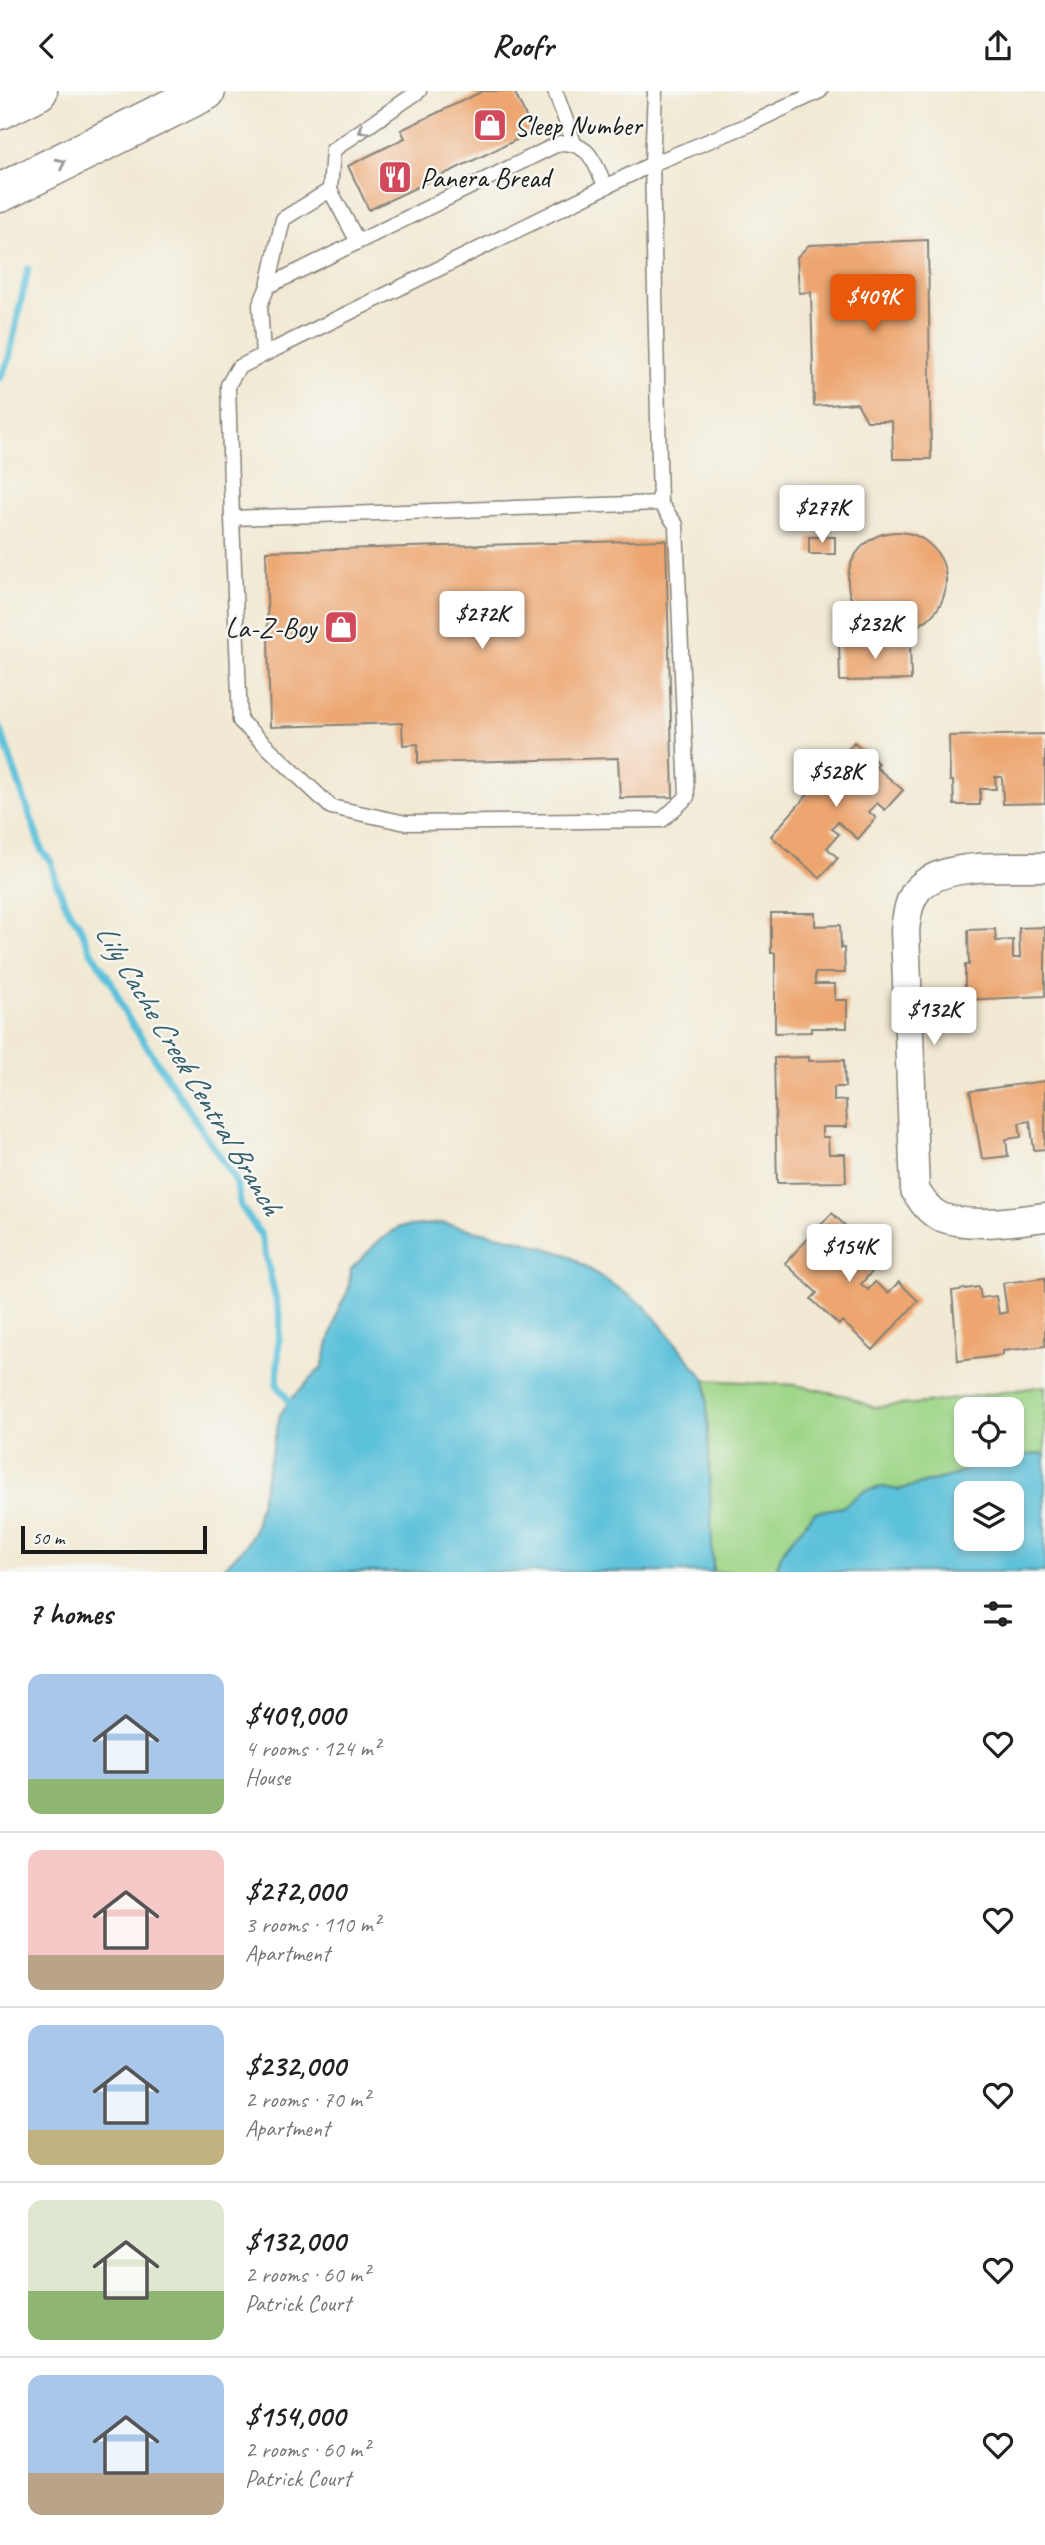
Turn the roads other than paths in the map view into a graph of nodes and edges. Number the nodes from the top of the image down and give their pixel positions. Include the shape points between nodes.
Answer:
1 (38, 91) edge
2 (206, 91) edge
3 (419, 91) edge
4 (555, 91) edge
5 (654, 91) edge
6 (820, 91) edge
7 (0, 110) edge
8 (574, 143) junction
9 (652, 164) junction
10 (606, 187) junction
11 (330, 190) junction
12 (0, 193) edge
13 (358, 242) junction
14 (268, 286) junction
15 (263, 355) junction
16 (660, 503) junction
17 (232, 518) junction
18 (1045, 867) edge
19 (1045, 1217) edge

1 - 7 main road
12 -> 2 main road
3 -> 11 lane via 333,150
4 - 8 lane
5 - 9 lane
6 - 9 lane
8 - 10 lane via 589,153
8 - 13 lane via 560,143
9 - 10 lane
9 - 16 lane
10 - 15 lane
11 - 13 lane
11 - 14 lane via 283,219
13 - 14 lane
14 - 15 lane via 260,305
15 - 17 lane via 238,368 228,385
16 - 17 lane
16 - 17 lane via 676,525 687,797 662,820 406,823 331,807 240,721
18 - 19 street via 960,870 937,876 919,889 908,907 905,930 915,1190 925,1206 940,1217 966,1222

